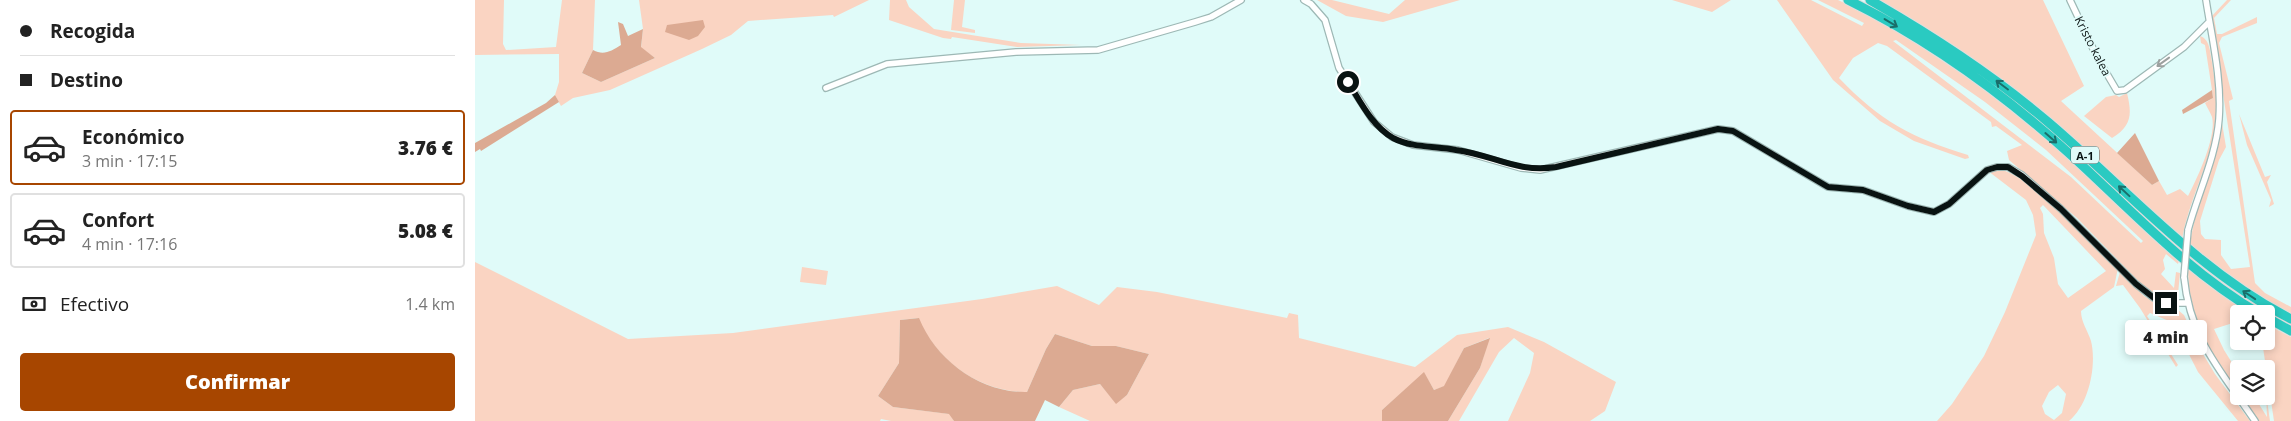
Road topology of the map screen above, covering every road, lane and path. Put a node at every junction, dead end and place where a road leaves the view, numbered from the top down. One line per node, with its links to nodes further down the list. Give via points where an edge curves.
1 (1241, 0): 8 (street, via 1194,25 1088,51 1016,52 887,64)
2 (1304, 0): 9 (street, via 1325,20 1339,68 1374,122 1392,137 1413,146 1458,150 1521,168 1540,170 1718,129 1733,131 1828,187 1863,190 1934,212 1949,204 1987,170 2008,167 2061,209 2154,298 2166,303)
3 (1848, 0): 10 (highway, A-1, one-way to 10, via 1913,36 1990,88 2071,155 2171,249)
4 (1871, 0): 11 (highway, A-1, one-way to 4, via 2256,299 2189,250 2075,145 2014,94 1938,40)
5 (2070, 0): 7 (street, Kristo kalea, one-way to 5, via 2184,47 2125,90 2117,91)
6 (2206, 0): 7 (street)
7 (2209, 22): 9 (street, bridge, via 2219,82 2219,119 2212,156 2188,230 2184,277)
8 (826, 88)
9 (2187, 303): 14 (street, via 2196,333 2211,360)
10 (2247, 305)
11 (2291, 319)
12 (2275, 322): 13 (highway)
13 (2289, 330)
14 (2255, 421)

